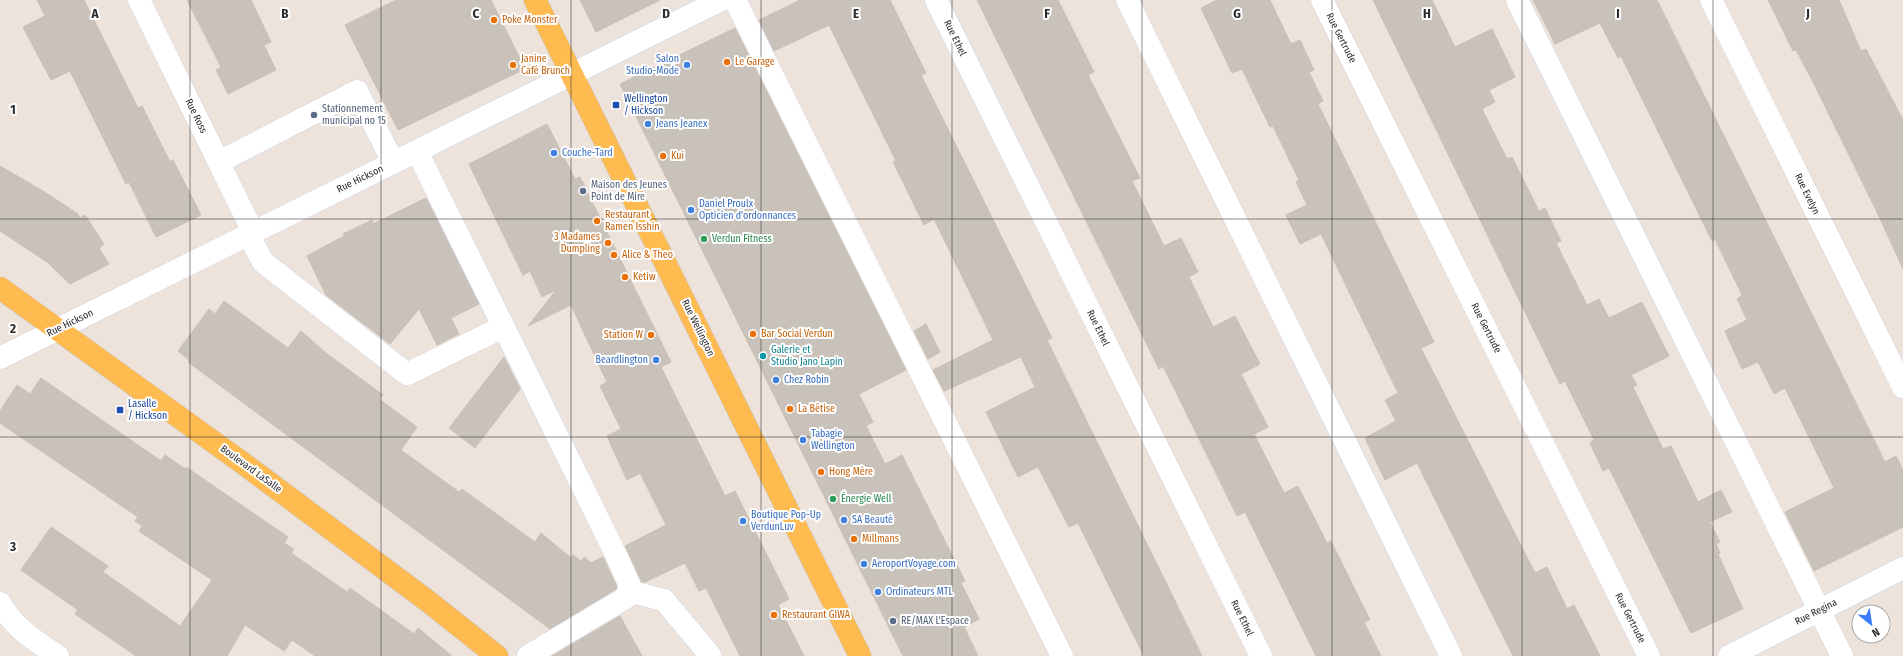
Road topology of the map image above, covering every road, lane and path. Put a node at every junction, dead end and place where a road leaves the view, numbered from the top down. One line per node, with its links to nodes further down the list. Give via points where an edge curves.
1 (139, 0): 12 (street, Rue Ross)
2 (535, 0): 10 (main road, Rue Wellington)
3 (721, 0): 10 (street, Rue Hickson)
4 (735, 0): 29 (street)
5 (936, 0): 30 (street, Rue Ethel)
6 (1127, 0): 31 (street)
7 (1322, 0): 32 (street, Rue Gertrude)
8 (1517, 0): 23 (street)
9 (1710, 0): 19 (street, Rue Evelyn)
10 (572, 74): 11 (street, Rue Hickson); 28 (main road, Rue Wellington)
11 (416, 151): 13 (street, Rue Hickson); 16 (street)
12 (219, 162): 13 (street, via 357,91); 14 (street, Rue Ross)
13 (393, 162): 14 (street, Rue Hickson)
14 (251, 233): 16 (street, Rue Ross, via 263,262 407,374); 17 (street, Rue Hickson)
15 (0, 288): 17 (main road, Boulevard LaSalle)
16 (503, 327): 21 (street, via 617,557 630,586)
17 (58, 329): 18 (street, Rue Hickson); 26 (main road, Boulevard LaSalle, via 429,602)
18 (0, 358)
19 (1903, 388)
20 (1903, 568): 23 (street, Rue Regina)
21 (628, 591): 24 (street, via 664,600); 27 (street, via 627,598)
22 (0, 604): 25 (street, via 24,634)
23 (1820, 610): 33 (street, Rue Regina); 34 (street)
24 (710, 655)
25 (58, 656)
26 (496, 656)
27 (528, 656)
28 (860, 656)
29 (1062, 656)
30 (1261, 656)
31 (1451, 656)
32 (1649, 656)
33 (1729, 656)
34 (1842, 656)

